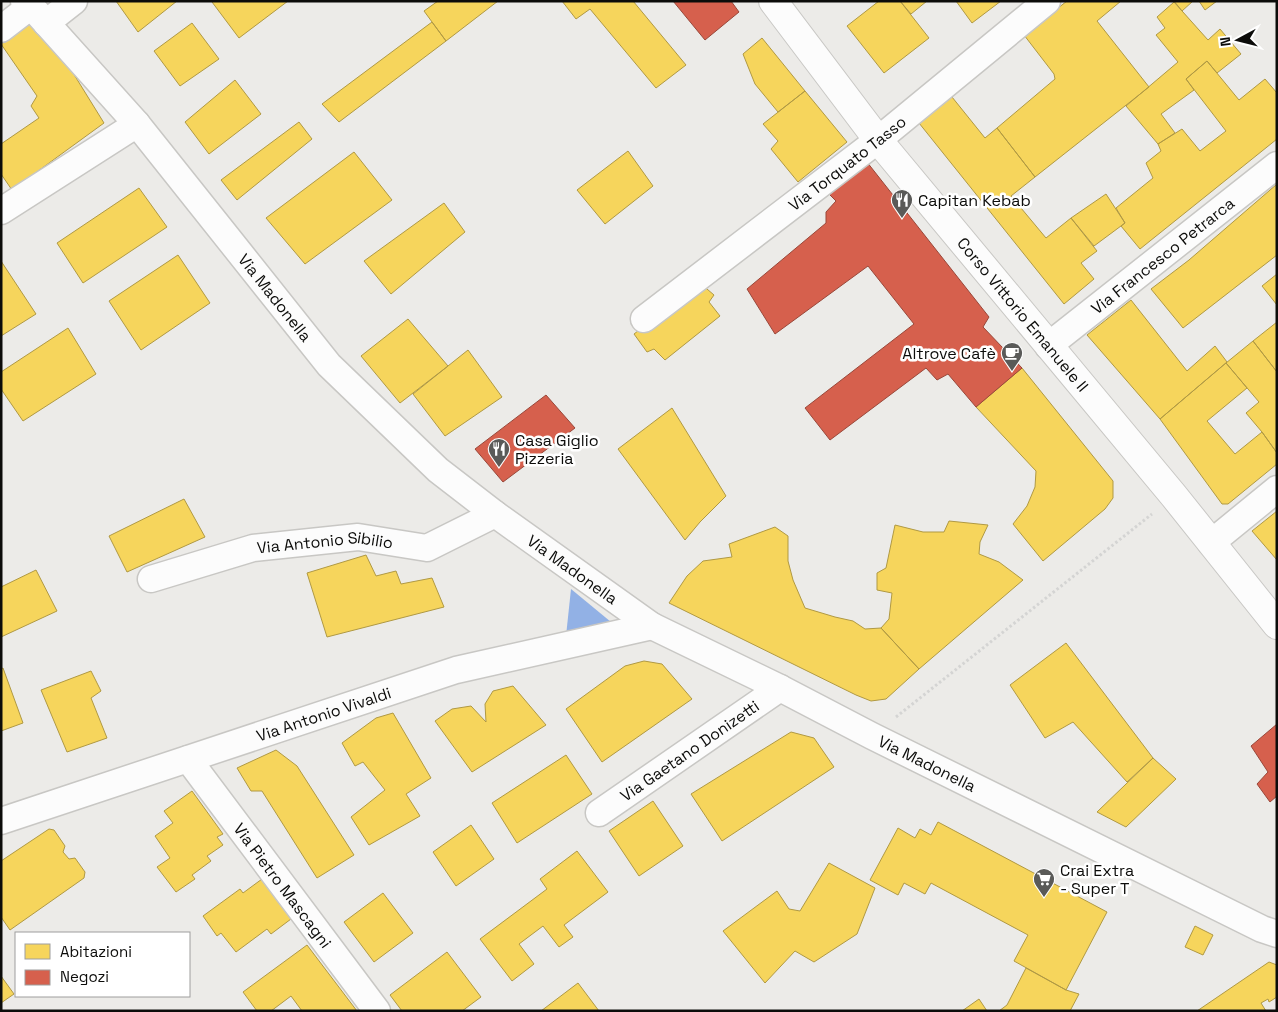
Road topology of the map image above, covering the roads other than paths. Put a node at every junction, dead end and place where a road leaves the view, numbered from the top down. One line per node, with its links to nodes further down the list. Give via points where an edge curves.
1 (74, 1): 4 (street)
2 (773, 1): 7 (main road, Corso Vittorio Emanuele II)
3 (1047, 1): 7 (street, Via Torquato Tasso)
4 (34, 10): 5 (street); 6 (street, Via Madonella)
5 (1, 29)
6 (137, 124): 9 (street); 13 (street, Via Madonella, via 329,365 438,470)
7 (878, 140): 10 (street, Via Torquato Tasso); 11 (main road, Corso Vittorio Emanuele II)
8 (1277, 165): 11 (street, Via Francesco Petrarca)
9 (1, 211)
10 (644, 319)
11 (1048, 346): 14 (main road, Corso Vittorio Emanuele II)
12 (1277, 490): 14 (street)
13 (494, 514): 15 (street, Via Antonio Sibilio, via 427,548 358,537 253,548); 17 (street, Via Madonella)
14 (1210, 543): 16 (main road, Corso Vittorio Emanuele II)
15 (151, 579)
16 (1277, 624)
17 (652, 626): 18 (street, Via Madonella); 19 (street, Via Antonio Vivaldi, via 456,670)
18 (780, 688): 20 (street, Via Gaetano Donizetti); 22 (street, Via Madonella)
19 (188, 759): 21 (street, Via Antonio Vivaldi); 23 (street, Via Pietro Mascagni)
20 (599, 812)
21 (1, 821)
22 (1277, 934)
23 (377, 1011)

